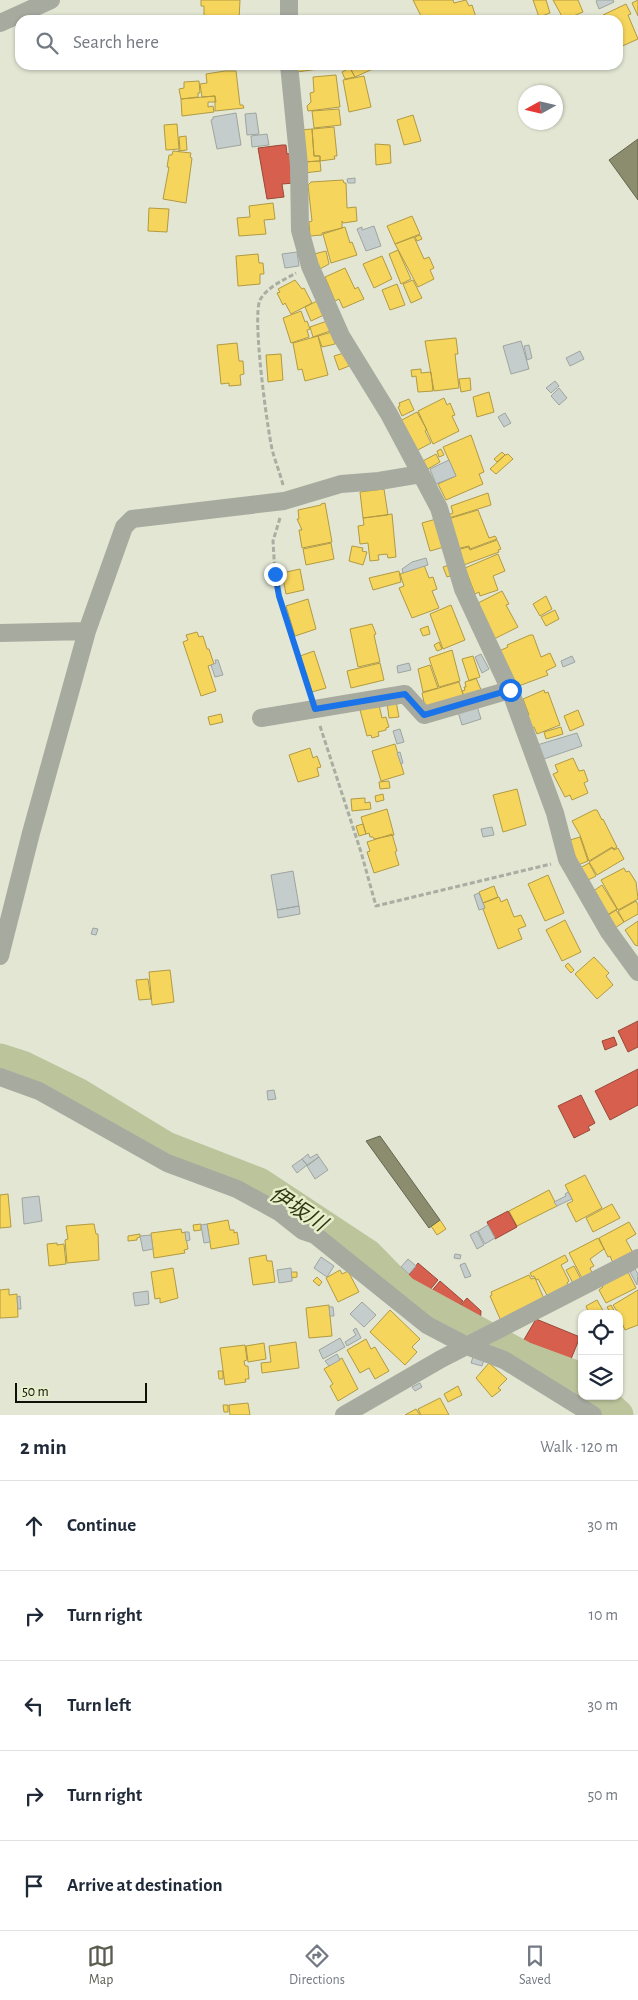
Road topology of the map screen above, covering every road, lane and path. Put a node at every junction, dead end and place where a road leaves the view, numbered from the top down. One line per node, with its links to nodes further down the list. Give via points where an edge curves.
1 (51, 0): 3 (street)
2 (288, 0): 4 (street)
3 (18, 15)
4 (289, 15)
5 (15, 16): 6 (street)
6 (0, 23)
7 (290, 70): 8 (street, via 299,165 300,230)
8 (310, 266): 9 (street, via 341,336); 10 (path, via 272,287 260,300 257,316 264,400)
9 (421, 474): 10 (street, via 341,484); 13 (street, via 439,508 463,590)
10 (284, 501): 11 (street, via 132,519 124,527); 14 (path, via 274,542 275,574)
11 (87, 631): 12 (street); 17 (street)
12 (0, 633)
13 (510, 690): 14 (street, via 424,715 405,694); 16 (street, via 555,813)
14 (315, 709): 15 (street); 16 (path, via 376,906)
15 (261, 718)
16 (567, 859): 18 (street, via 609,932)
17 (0, 956)
18 (638, 972)
19 (0, 1077): 21 (street, via 39,1091 167,1163 237,1189 279,1212 303,1231 315,1235 426,1325)
20 (638, 1258): 21 (street)
21 (471, 1344): 22 (street); 23 (street, via 504,1360)
22 (344, 1415)
23 (593, 1415)

